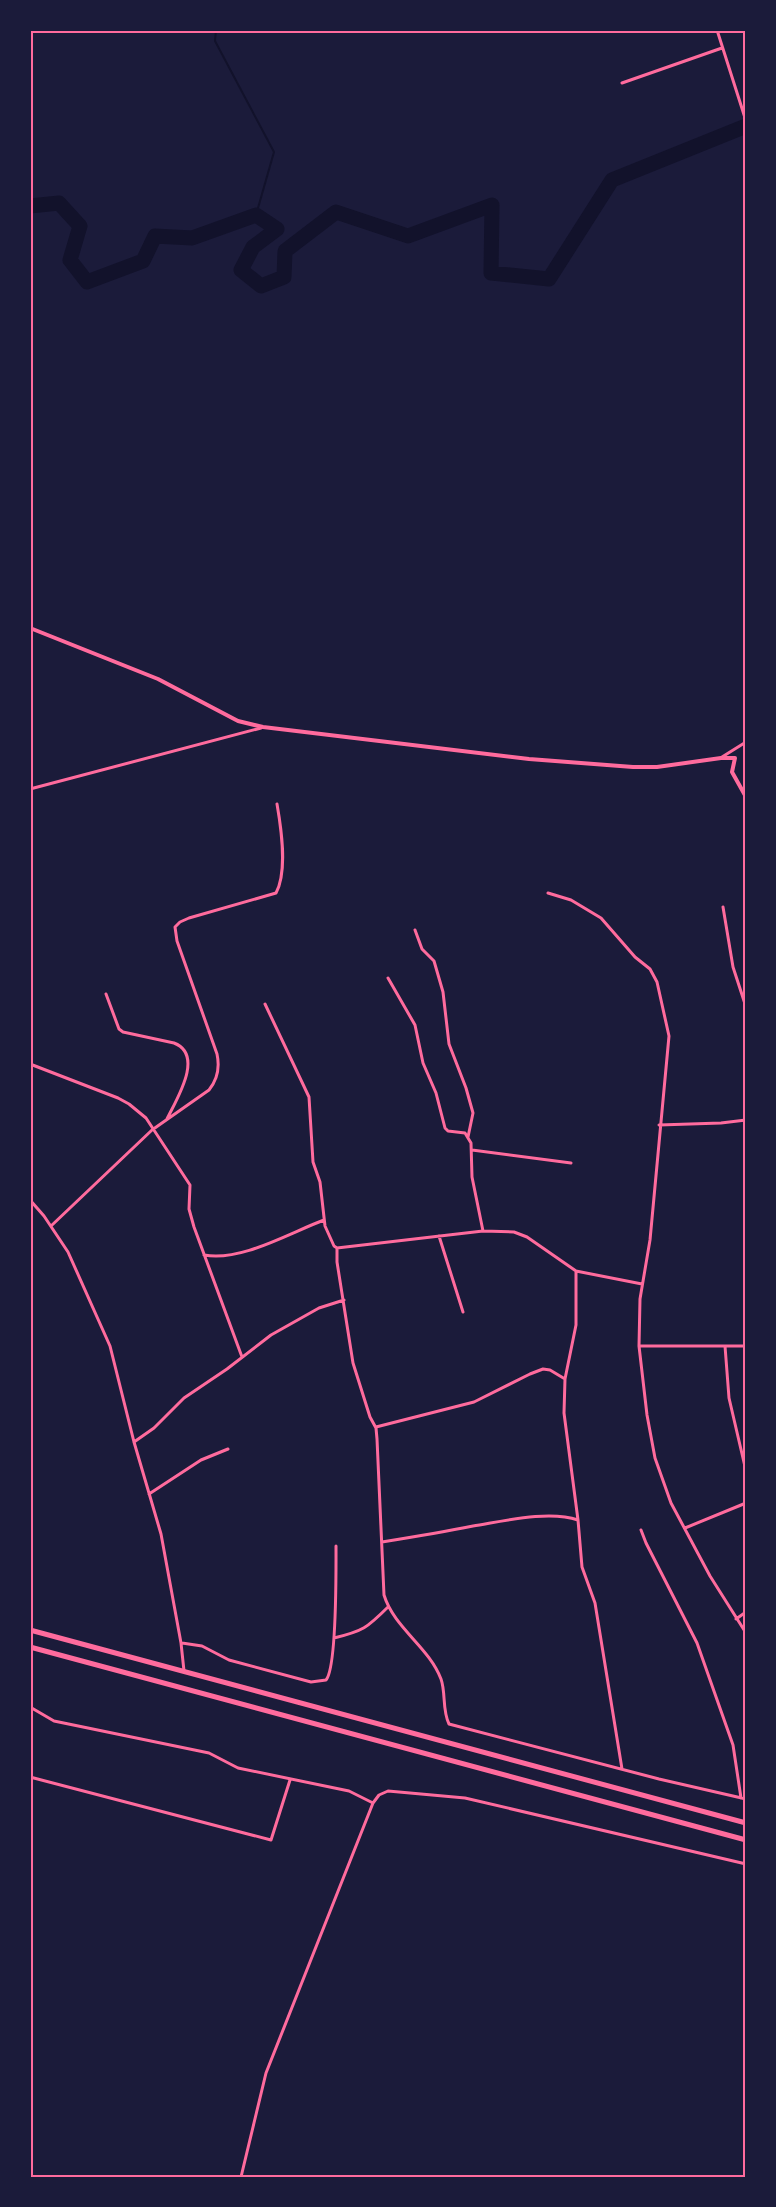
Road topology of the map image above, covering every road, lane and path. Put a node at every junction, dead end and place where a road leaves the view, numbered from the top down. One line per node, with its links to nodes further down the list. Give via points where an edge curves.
1 (717, 30): 2 (street)
2 (722, 48): 3 (street); 4 (street)
3 (622, 83)
4 (746, 121)
5 (30, 628): 6 (street, via 158,679 238,721)
6 (263, 728): 8 (street, via 633,767); 9 (street)
7 (746, 742): 8 (street)
8 (721, 758): 10 (street, via 735,758 732,772)
9 (30, 789)
10 (746, 797)
11 (277, 804): 21 (street, via 282,853 276,893 189,918 175,927 219,1062 209,1090)
12 (548, 893): 22 (street, via 571,900 602,918 634,957 654,974 669,1036)
13 (723, 907): 18 (street, via 733,967)
14 (414, 930): 24 (street, via 422,949 434,962 443,992 449,1044 473,1113)
15 (388, 978): 24 (street, via 415,1025 445,1128)
16 (106, 994): 21 (street, via 123,1032 174,1043 186,1051 183,1089)
17 (264, 1004): 28 (street, via 309,1097 313,1162 320,1182)
18 (746, 1007)
19 (30, 1064): 23 (street, via 129,1104)
20 (746, 1120): 22 (street)
21 (166, 1121): 23 (street)
22 (660, 1125): 35 (street)
23 (152, 1130): 29 (street); 33 (street, via 190,1185 189,1209)
24 (468, 1137): 25 (street)
25 (472, 1150): 26 (street); 30 (street, via 472,1177)
26 (571, 1163)
27 (30, 1200): 29 (street)
28 (324, 1220): 32 (street); 33 (street, via 252,1249 214,1257)
29 (51, 1226): 44 (street, via 68,1252 110,1346)
30 (483, 1231): 31 (street); 34 (street, via 514,1232 526,1237)
31 (439, 1236): 32 (street); 37 (street)
32 (337, 1248): 36 (street)
33 (204, 1255): 41 (street)
34 (576, 1271): 35 (street); 42 (street, via 576,1325)
35 (642, 1284): 38 (street)
36 (344, 1299): 41 (street, via 297,1319); 43 (street, via 353,1362)
37 (463, 1312)
38 (639, 1346): 39 (street); 50 (street, via 655,1458)
39 (725, 1346): 40 (street); 46 (street, via 729,1398)
40 (746, 1346)
41 (242, 1357): 44 (street, via 184,1398)
42 (565, 1379): 43 (street, via 543,1370 474,1402); 49 (street, via 564,1413)
43 (376, 1428): 52 (street)
44 (134, 1442): 47 (street)
45 (228, 1449): 47 (street, via 201,1460)
46 (746, 1471)
47 (149, 1494): 60 (street, via 161,1534)
48 (746, 1503): 50 (street)
49 (578, 1520): 52 (street, via 557,1516 514,1520); 64 (street, via 582,1567 595,1603)
50 (684, 1528): 56 (street)
51 (641, 1530): 67 (street, via 697,1643 733,1745)
52 (382, 1542): 54 (street)
53 (336, 1546): 59 (street)
54 (387, 1607): 59 (street, via 358,1632); 64 (street, via 432,1661 442,1680 449,1724)
55 (746, 1612): 56 (street)
56 (736, 1619): 58 (street)
57 (30, 1630): 62 (main road)
58 (746, 1633)
59 (334, 1638): 60 (street, via 330,1676 321,1682 229,1660 202,1646)
60 (181, 1643): 62 (street)
61 (30, 1647): 70 (main road)
62 (184, 1671): 69 (main road)
63 (30, 1707): 66 (street, via 54,1721 209,1753 238,1768)
64 (622, 1770): 67 (street)
65 (30, 1777): 66 (street, via 271,1840)
66 (290, 1780): 68 (street, via 348,1791)
67 (744, 1798)
68 (373, 1803): 71 (street, via 388,1791 465,1798); 72 (street, via 266,2073)
69 (746, 1823)
70 (746, 1840)
71 (746, 1864)
72 (241, 2177)

